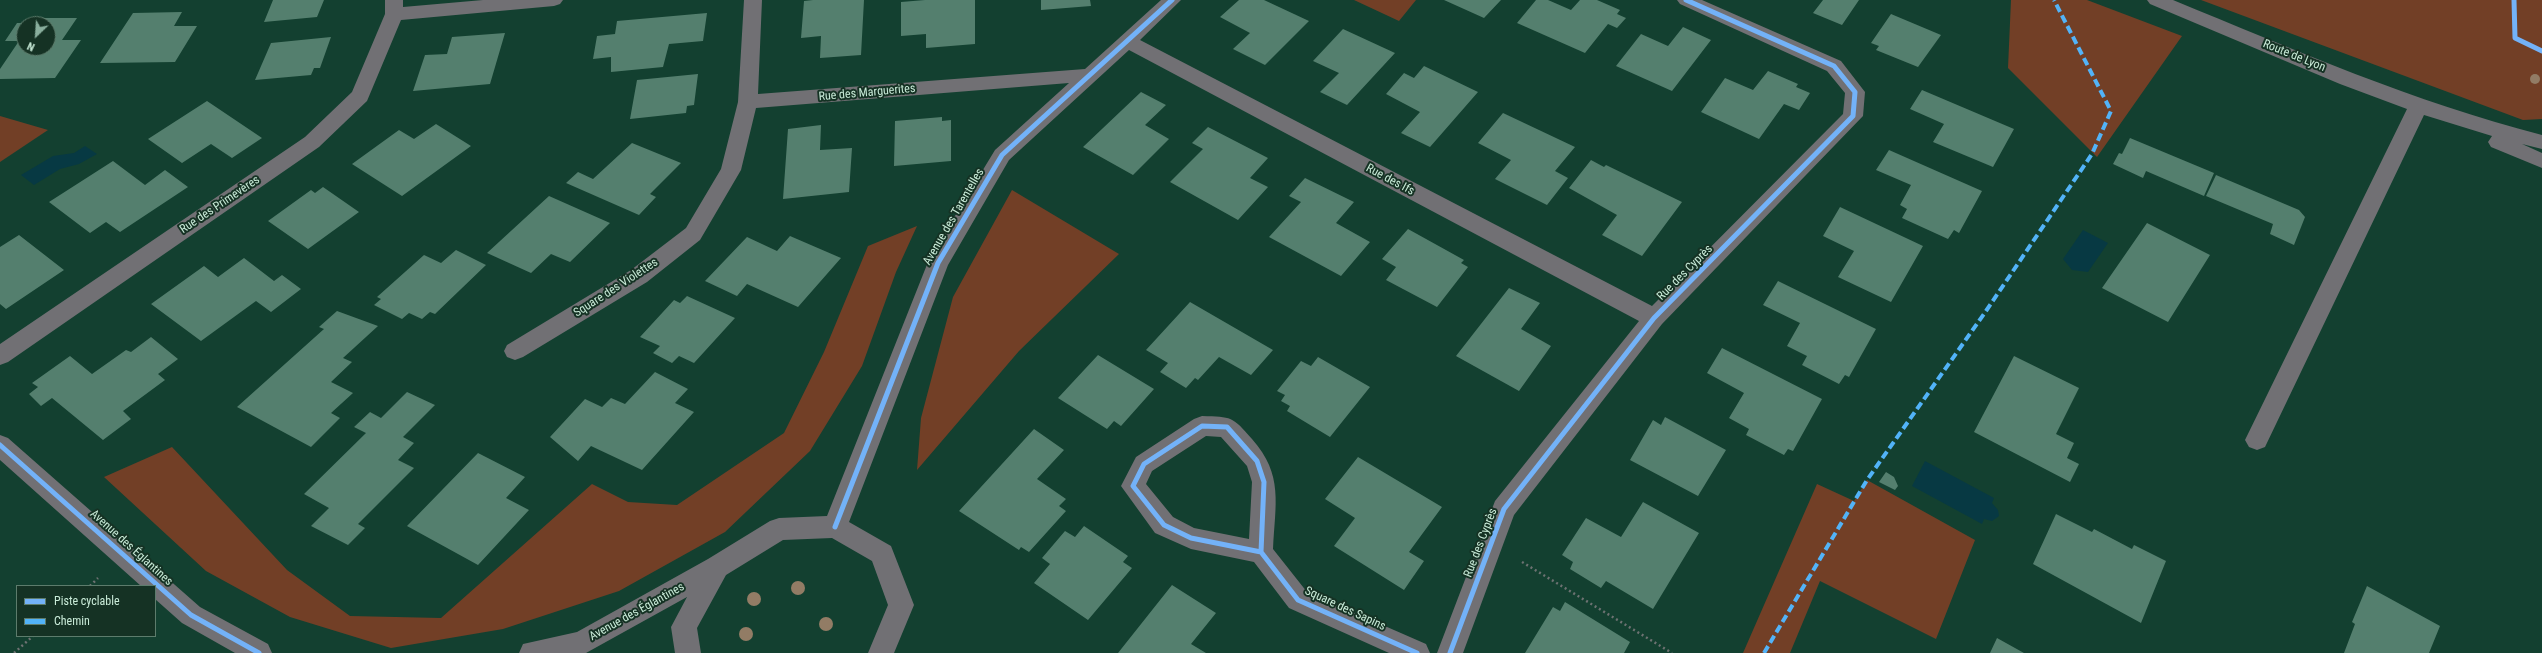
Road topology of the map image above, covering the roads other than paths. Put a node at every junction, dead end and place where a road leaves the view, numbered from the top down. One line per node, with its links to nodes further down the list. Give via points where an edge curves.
1 (554, 0): 6 (street, Rue des Primevères)
2 (752, 0): 9 (street)
3 (1172, 0): 7 (street, Avenue des Tarentelles)
4 (1686, 0): 13 (street, Rue des Cyprès, via 1834,66 1855,92 1853,116)
5 (2156, 0): 10 (street, Route de Lyon)
6 (394, 7): 15 (street, Rue des Primevères, via 360,96 312,142)
7 (1127, 41): 8 (street, Avenue des Tarentelles); 13 (street, Rue des Ifs)
8 (1088, 75): 9 (street, Rue des Marguerites); 18 (street, Avenue des Tarentelles, via 1002,155 938,263)
9 (748, 102): 14 (street, Square des Violettes, via 731,170 693,234 639,276)
10 (2425, 109): 11 (street, Route de Lyon, via 2506,134); 12 (street, Route de Lyon); 16 (street)
11 (2542, 142)
12 (2542, 161)
13 (1654, 318): 26 (street, Rue des Cyprès, via 1504,509)
14 (516, 352)
15 (0, 356)
16 (2257, 440)
17 (0, 445): 21 (street, Avenue des Églantines, via 191,615)
18 (834, 527): 20 (street, Avenue des Églantines, via 779,529); 24 (street, via 882,554 901,605)
19 (1261, 552): 19 (street, via 1264,482 1256,461 1227,427 1202,426 1144,464 1133,486 1164,525 1191,538); 25 (street, Square des Sapins, via 1298,600)
20 (716, 567): 22 (street, Avenue des Églantines, via 581,643); 23 (street, via 684,627)
21 (259, 653)
22 (532, 653)
23 (688, 653)
24 (881, 653)
25 (1417, 653)
26 (1450, 653)

